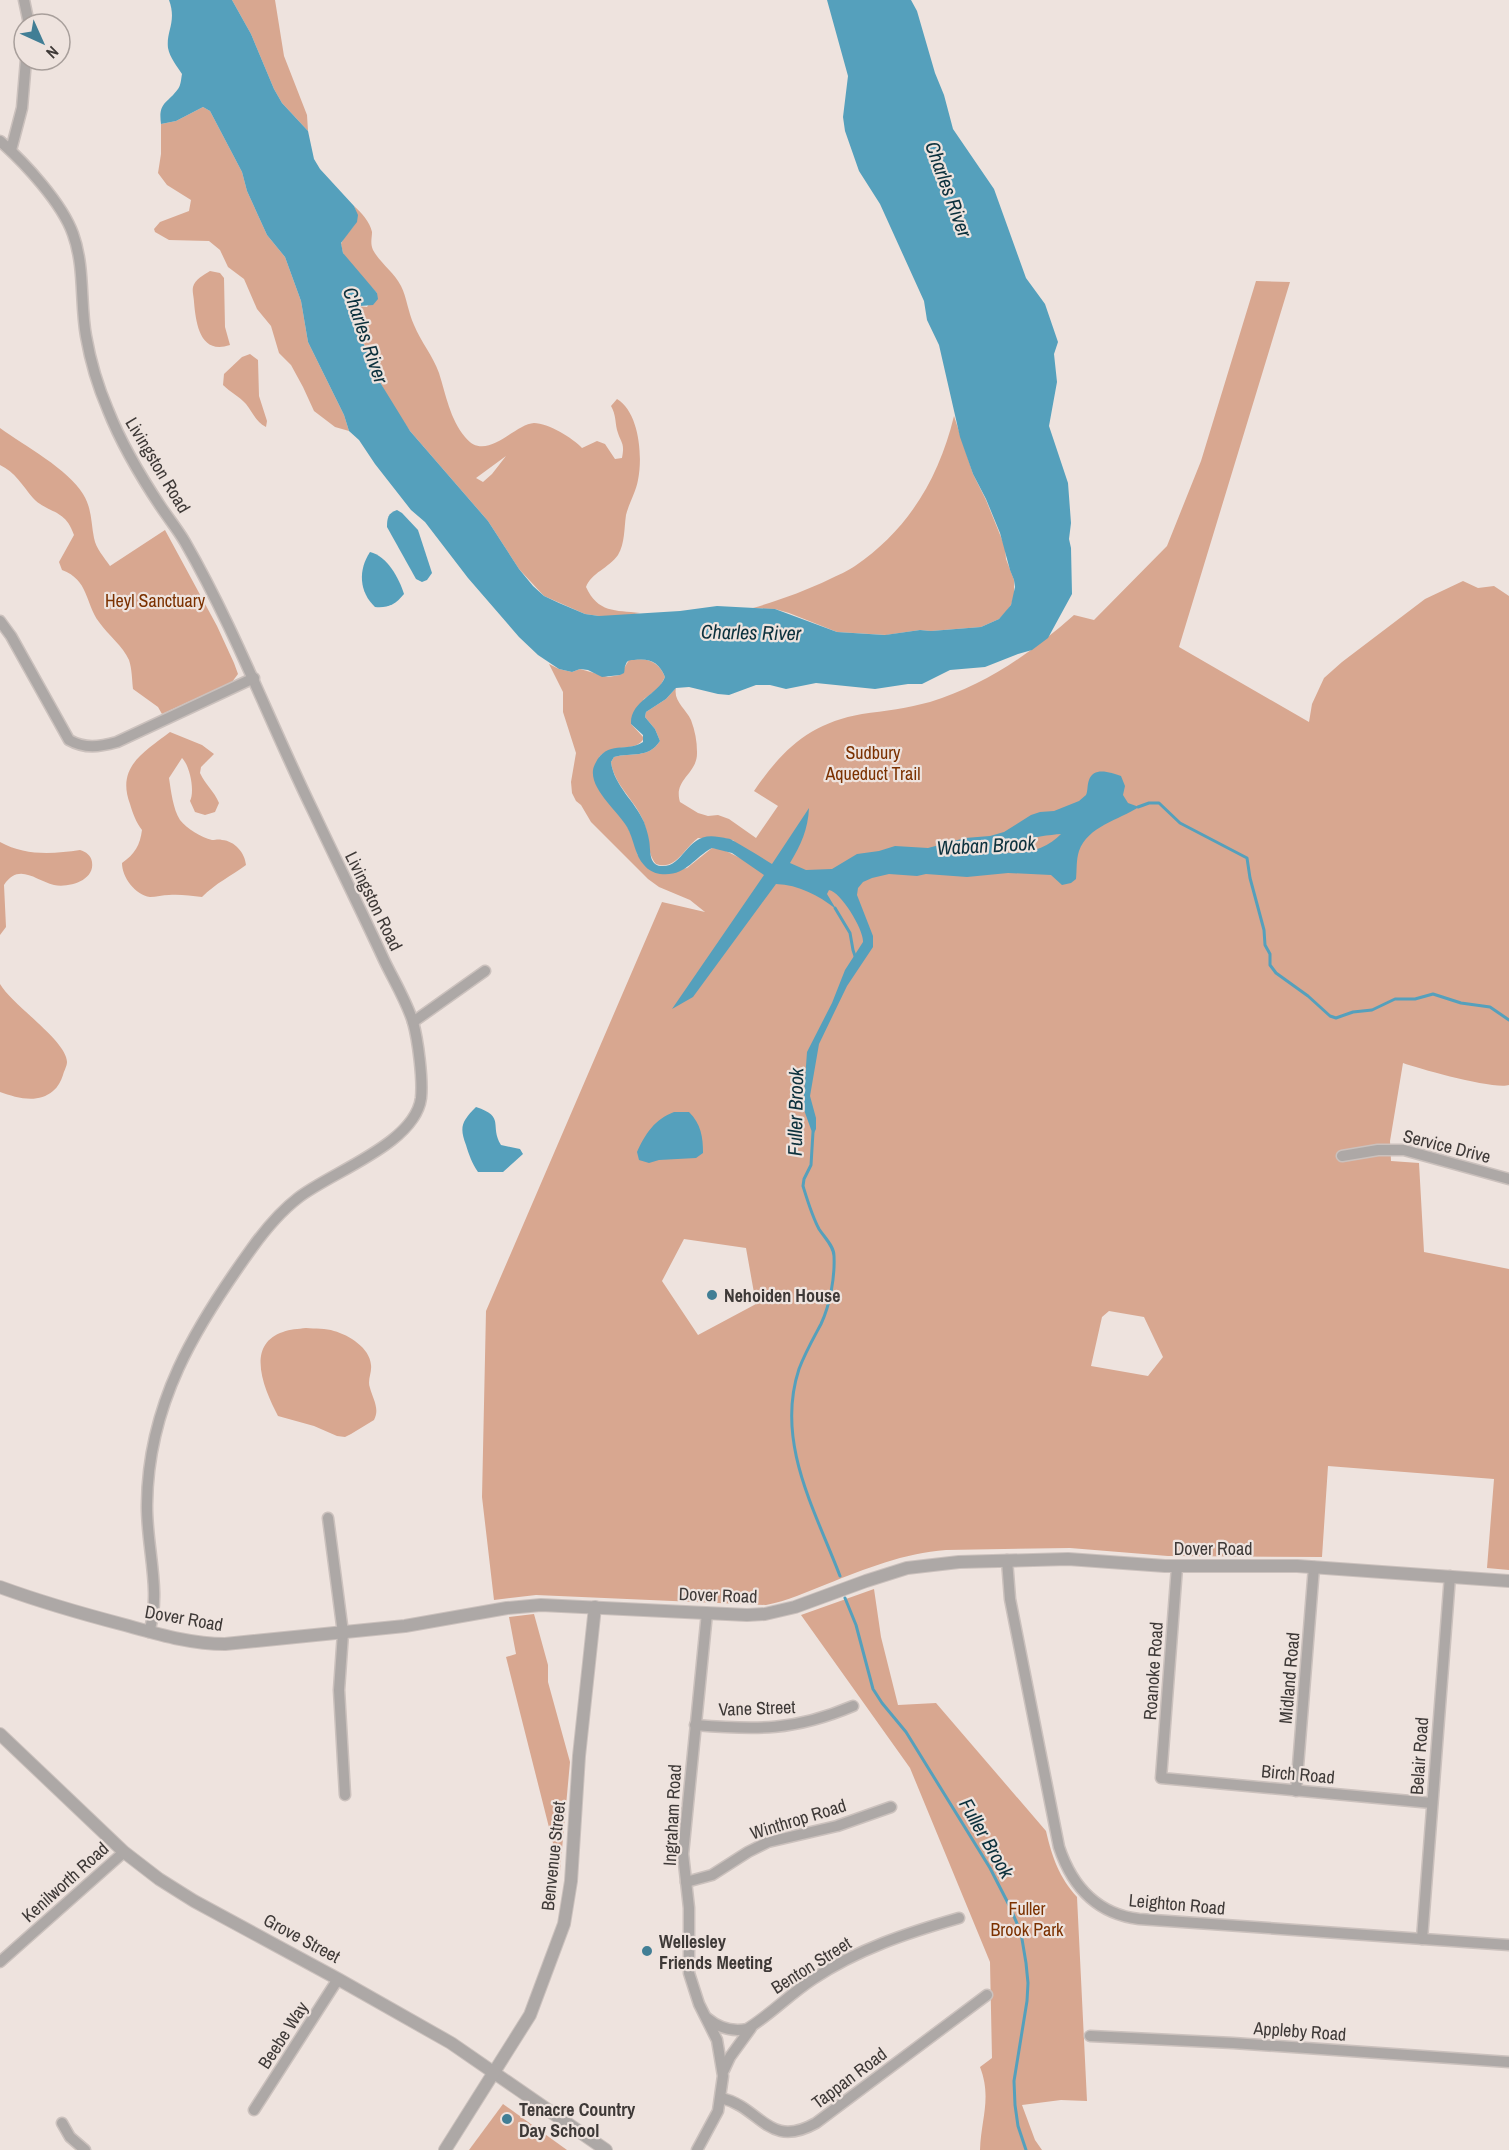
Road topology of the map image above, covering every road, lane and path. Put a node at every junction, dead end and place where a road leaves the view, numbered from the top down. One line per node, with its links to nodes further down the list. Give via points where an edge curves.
1 (25, 72): 3 (street, via 22,108)
2 (0, 141): 3 (street, Livingston Road)
3 (11, 150): 5 (street, Livingston Road, via 62,210 74,237 86,336 117,433 184,540)
4 (0, 621): 5 (street, via 69,740 80,746 117,742)
5 (254, 678): 7 (street, Livingston Road)
6 (484, 971): 7 (street)
7 (413, 1022): 19 (street, Livingston Road, via 421,1075 418,1111 378,1152 297,1198 274,1222 193,1336 176,1371 161,1409 147,1486 154,1608)
8 (1342, 1156): 9 (street, Service Drive, via 1404,1150)
9 (1509, 1179)
10 (328, 1518): 20 (street)
11 (1007, 1560): 12 (street, Dover Road, via 1076,1559); 18 (street, Dover Road, via 907,1568 775,1612); 32 (street, Leighton Road, via 1010,1599 1059,1847 1071,1874 1092,1898 1115,1914 1139,1920)
12 (1177, 1567): 13 (street, Dover Road); 24 (street, Roanoke Road)
13 (1314, 1567): 14 (street, Dover Road); 25 (street, Midland Road)
14 (1450, 1576): 15 (street, Dover Road); 27 (street, Belair Road)
15 (1509, 1581)
16 (0, 1587): 19 (street, Dover Road)
17 (595, 1607): 18 (street, Dover Road); 20 (street, Dover Road, via 529,1605); 41 (street, Benvenue Street, via 566,1914 530,2015)
18 (707, 1613): 22 (street, Ingraham Road)
19 (149, 1632): 20 (street, Dover Road, via 225,1644)
20 (343, 1633): 26 (street, via 339,1699)
21 (853, 1706): 22 (street, Vane Street, via 787,1727)
22 (695, 1725): 30 (street, Ingraham Road, via 683,1836)
23 (0, 1734): 29 (street, Grove Street)
24 (1161, 1778): 25 (street, Birch Road)
25 (1296, 1791): 27 (street, Birch Road)
26 (345, 1795)
27 (1432, 1803): 32 (street, Belair Road)
28 (891, 1807): 30 (street, Winthrop Road, via 768,1842 712,1875)
29 (124, 1852): 34 (street, Kenilworth Road); 35 (street, Grove Street, via 174,1890)
30 (686, 1882): 37 (street, Ingraham Road, via 689,1973)
31 (958, 1918): 38 (street, Benton Street, via 848,1958 798,1989)
32 (1422, 1939): 33 (street, Leighton Road)
33 (1509, 1945)
34 (0, 1962)
35 (338, 1979): 41 (street, Grove Street); 44 (street, Beebe Way)
36 (987, 1995): 43 (street, Tappan Road, via 803,2131 789,2134 776,2130)
37 (705, 2017): 38 (street, via 733,2030); 42 (street, Ingraham Road, via 719,2047)
38 (754, 2025): 42 (street, Benton Street, via 730,2057)
39 (1090, 2036): 40 (street, Appleby Road)
40 (1509, 2062)
41 (494, 2072): 47 (street, Benvenue Street); 48 (street, Grove Street)
42 (723, 2076): 43 (street, Ingraham Road)
43 (721, 2098): 49 (street, Ingraham Road, via 715,2119)
44 (254, 2110)
45 (62, 2123): 46 (street)
46 (85, 2150)
47 (445, 2150)
48 (606, 2150)
49 (697, 2150)

